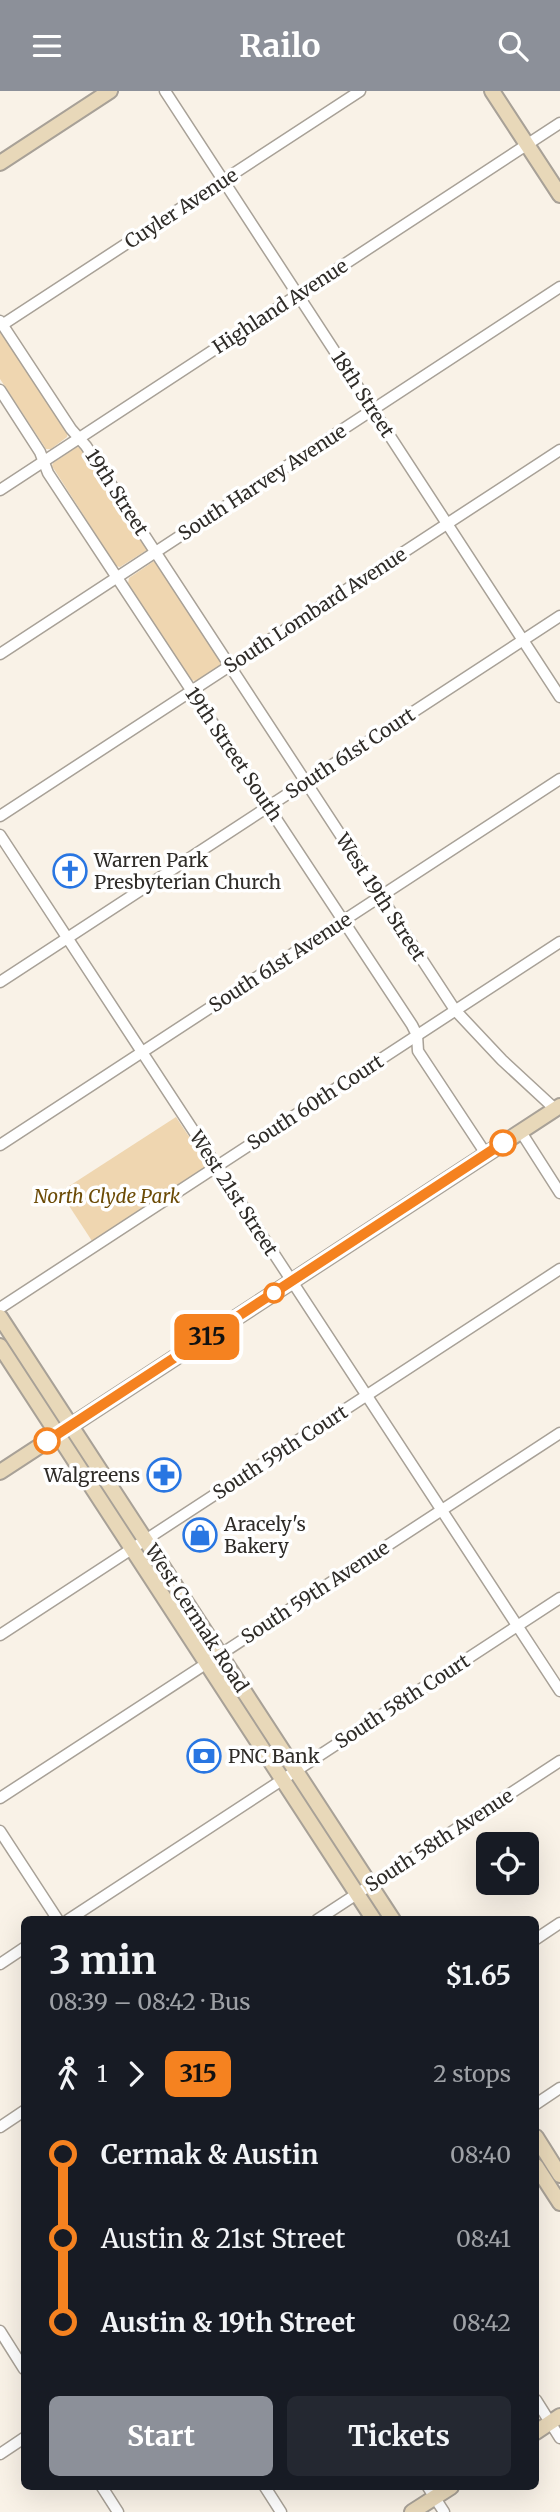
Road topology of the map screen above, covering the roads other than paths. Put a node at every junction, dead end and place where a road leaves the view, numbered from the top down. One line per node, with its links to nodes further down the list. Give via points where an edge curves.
1 (110, 91): 7 (main road)
2 (165, 91): 8 (street, 18th Street)
3 (360, 91): 8 (street, Cuyler Avenue)
4 (492, 91): 6 (main road)
5 (560, 123): 6 (street, Highland Avenue)
6 (527, 145): 9 (main road); 11 (street, Highland Avenue)
7 (0, 163)
8 (223, 180): 11 (street, 18th Street); 12 (street, Cuyler Avenue)
9 (560, 195)
10 (560, 287): 14 (street, South Harvey Avenue)
11 (298, 295): 14 (street, 18th Street); 15 (street, Highland Avenue)
12 (1, 323): 15 (street, 19th Street)
13 (0, 390): 17 (street, 19th Street South)
14 (373, 410): 19 (street, 18th Street); 20 (street, South Harvey Avenue)
15 (79, 438): 17 (street, Highland Avenue); 20 (street, 19th Street)
16 (560, 450): 19 (street, South Lombard Avenue)
17 (43, 462): 18 (street, Highland Avenue); 21 (street, 19th Street South)
18 (0, 490)
19 (447, 524): 23 (street, 18th Street); 25 (street, South Lombard Avenue)
20 (156, 552): 21 (street, South Harvey Avenue); 25 (street, 19th Street)
21 (117, 577): 24 (street, South Harvey Avenue); 26 (street, 19th Street South)
22 (560, 616): 23 (street, South 61st Court)
23 (523, 640): 27 (street, 18th Street); 29 (street, South 61st Court)
24 (0, 654)
25 (230, 666): 26 (street, South Lombard Avenue); 29 (street, West 19th Street)
26 (192, 691): 30 (street, 19th Street South); 31 (street, South Lombard Avenue)
27 (560, 697)
28 (560, 779): 33 (street, South 61st Avenue)
29 (306, 782): 30 (street, South 61st Court); 33 (street, West 19th Street)
30 (269, 806): 34 (street, 19th Street South); 35 (street, South 61st Court)
31 (0, 816)
32 (0, 835): 35 (street, West 21st Street)
33 (381, 896): 34 (street, South 61st Avenue); 38 (street, West 19th Street)
34 (344, 921): 39 (street, 19th Street South); 40 (street, South 61st Avenue)
35 (67, 938): 37 (street, South 61st Court); 40 (street, West 21st Street)
36 (560, 942): 38 (street, South 60th Court)
37 (0, 982)
38 (455, 1010): 39 (street, South 60th Court); 41 (street, West 19th Street)
39 (417, 1035): 44 (street, 19th Street South, via 418,1051); 45 (street, South 60th Court)
40 (142, 1052): 43 (street, South 61st Avenue); 45 (street, West 21st Street)
41 (557, 1108): 42 (main road)
42 (521, 1132): 44 (main road); 46 (street)
43 (0, 1145)
44 (486, 1154): 48 (main road)
45 (217, 1166): 48 (street, West 21st Street); 49 (street, South 60th Court)
46 (560, 1193)
47 (560, 1269): 52 (street, South 59th Court)
48 (292, 1281): 52 (street, West 21st Street); 53 (main road)
49 (0, 1308)
50 (0, 1317): 53 (main road, West Cermak Road)
51 (0, 1346): 53 (main road, West Cermak Road)
52 (367, 1395): 56 (street, West 21st Street); 57 (street, South 59th Court)
53 (64, 1430): 55 (main road); 57 (main road, West Cermak Road); 58 (main road, West Cermak Road)
54 (560, 1433): 56 (street, South 59th Avenue)
55 (0, 1472)
56 (442, 1510): 60 (street, West 21st Street); 62 (street, South 59th Avenue)
57 (146, 1540): 58 (street, South 59th Court); 62 (main road, West Cermak Road)
58 (133, 1548): 61 (street, South 59th Court); 63 (main road, West Cermak Road)
59 (560, 1598): 60 (street, South 58th Court)
60 (517, 1626): 64 (street, West 21st Street); 66 (street, South 58th Court)
61 (0, 1635)
62 (220, 1655): 63 (street, South 59th Avenue); 66 (main road, West Cermak Road)
63 (207, 1663): 66 (main road, West Cermak Road); 67 (street, South 59th Avenue)
64 (560, 1691)
65 (560, 1761): 69 (street, South 58th Avenue)
66 (289, 1775): 69 (main road, West Cermak Road); 70 (main road, West Cermak Road); 72 (street, South 58th Court)
67 (0, 1798)
68 (0, 1831): 71 (street)
69 (370, 1885): 70 (street, South 58th Avenue); 75 (main road, West Cermak Road)
70 (357, 1894): 73 (street, South 58th Avenue); 74 (main road, West Cermak Road)
71 (55, 1916)
72 (74, 1916)
73 (323, 1916)
74 (371, 1916)
75 (390, 1916)
76 (560, 1923): 77 (street)
77 (539, 1937)
78 (21, 1950): 79 (street)
79 (0, 1964)
80 (560, 2088): 81 (street)
81 (539, 2102)
82 (21, 2115): 83 (street)
83 (0, 2127)
84 (539, 2142): 86 (main road)
85 (539, 2171): 87 (main road)
86 (560, 2175)
87 (560, 2203)
88 (0, 2331): 89 (street)
89 (21, 2364)
90 (539, 2403): 91 (street)
91 (555, 2419): 92 (main road); 93 (street)
92 (539, 2430)
93 (560, 2438)
94 (21, 2440): 95 (street)
95 (0, 2454)
96 (104, 2490): 99 (street)
97 (267, 2490): 100 (street)
98 (431, 2492): 101 (main road); 102 (street)
99 (118, 2512)
100 (281, 2512)
101 (412, 2512)
102 (444, 2512)

